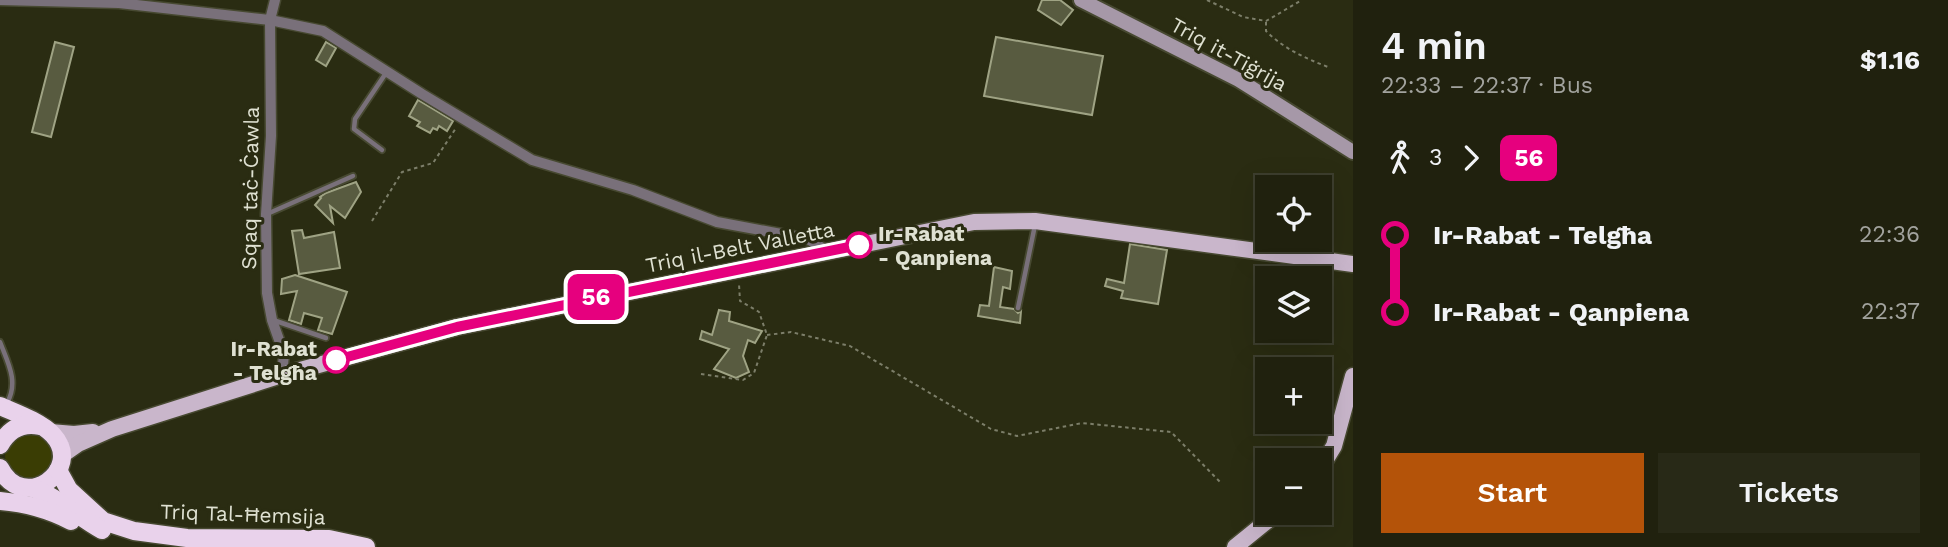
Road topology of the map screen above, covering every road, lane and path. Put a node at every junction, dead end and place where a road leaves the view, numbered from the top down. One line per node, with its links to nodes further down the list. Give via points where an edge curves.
1 (0, 0): 6 (street, via 119,3)
2 (275, 0): 6 (street, Sqaq taċ-Ċawla)
3 (1081, 0): 12 (main road, Triq it-Tiġrija, via 1238,80)
4 (1207, 0): 7 (path, via 1243,17)
5 (1302, 0): 7 (path)
6 (270, 20): 9 (street, via 323,31); 14 (street, Sqaq taċ-Ċawla)
7 (1266, 21): 8 (path, via 1266,31 1277,42)
8 (1328, 68)
9 (387, 72): 10 (street); 11 (lane, via 355,119 354,129)
10 (462, 118): 15 (path, via 433,163 402,172); 17 (street, via 532,160 633,190 717,222 808,239)
11 (382, 150)
12 (1353, 152)
13 (353, 176): 14 (lane)
14 (266, 214): 21 (street, Sqaq taċ-Ċawla)
15 (372, 221)
16 (1035, 221): 17 (main road, Triq il-Belt Valletta, via 974,222); 18 (main road, Triq il-Belt Valletta); 20 (lane)
17 (827, 251): 19 (main road, Triq il-Belt Valletta)
18 (1351, 263)
19 (738, 269): 22 (path, via 740,301 759,312); 26 (main road, Triq il-Belt Valletta, via 457,327)
20 (1018, 308)
21 (272, 320): 23 (lane); 26 (street, Sqaq taċ-Ċawla, via 284,354)
22 (766, 335): 25 (path, via 754,373 743,380); 36 (path, via 791,332 850,346 992,429 1017,436 1082,424 1171,432)
23 (326, 338)
24 (0, 342): 29 (lane, via 14,381 12,394)
25 (701, 374)
26 (282, 375): 30 (main road, Triq il-Belt Valletta)
27 (1353, 376): 28 (main road)
28 (1350, 398): 33 (main road)
29 (2, 407): 31 (highway)
30 (112, 429): 31 (main road, Triq il-Belt Valletta, via 74,434); 34 (main road, Triq il-Belt Valletta, via 78,444)
31 (48, 431): 32 (highway, via 19,426); 34 (highway, Triq Tal-Ħemsija, via 57,440)
32 (1, 438)
33 (1332, 449)
34 (60, 463): 38 (highway, via 50,481); 43 (highway, Triq Tal-Ħemsija, via 69,490 103,521 134,531 187,538 329,539)
35 (0, 468): 37 (highway)
36 (1220, 482)
37 (7, 484): 38 (highway, Triq Tal-Ħemsija)
38 (32, 488): 41 (highway, Triq Tal-Ħemsija)
39 (0, 501): 41 (highway, via 41,508)
40 (1262, 525): 44 (main road)
41 (114, 536): 42 (highway, Triq Tal-Ħemsija, via 142,544)
42 (313, 547)
43 (366, 547)
44 (1235, 547)

